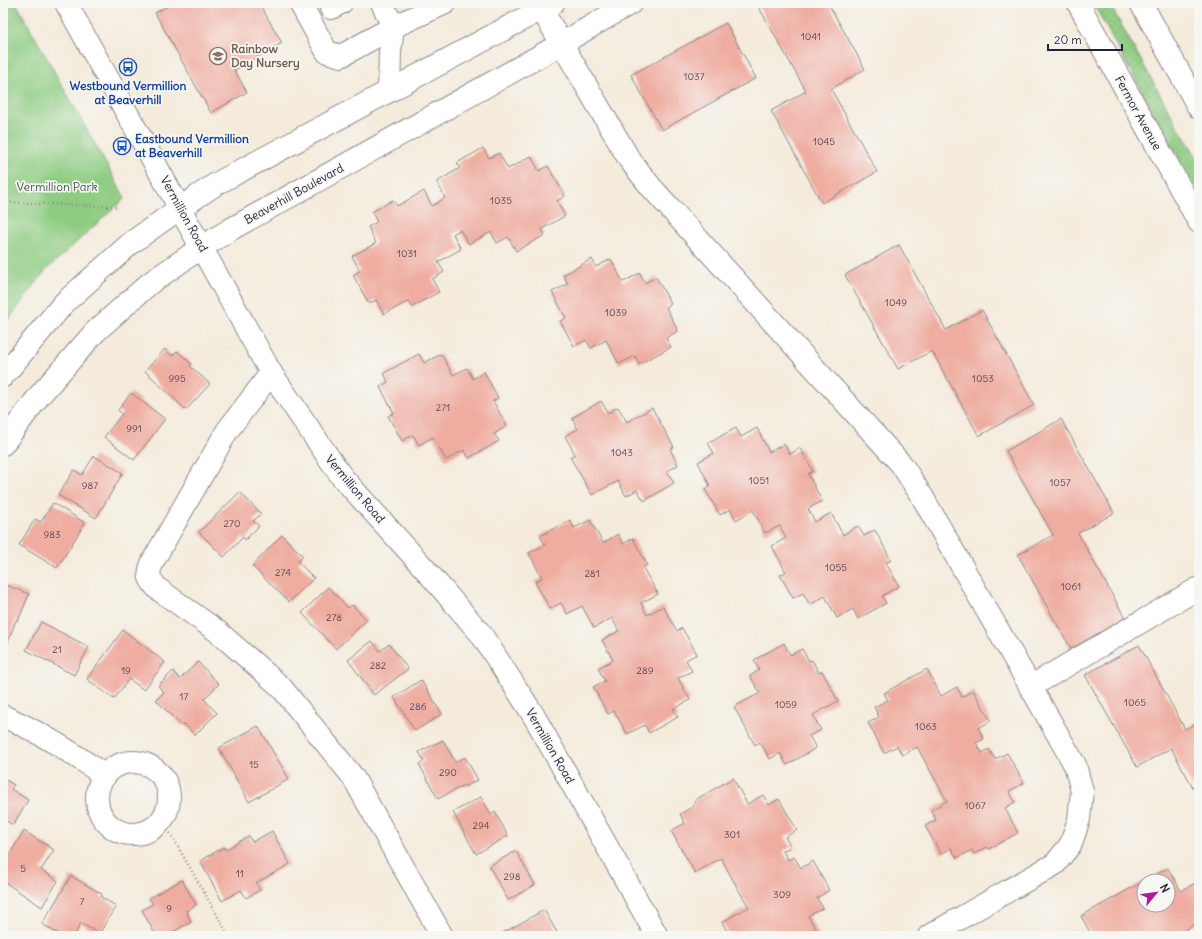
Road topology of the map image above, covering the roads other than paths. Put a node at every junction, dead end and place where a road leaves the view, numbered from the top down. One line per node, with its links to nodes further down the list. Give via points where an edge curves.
1 (66, 3): 15 (main road, Vermillion Road)
2 (300, 3): 10 (main road, via 327,52 341,56)
3 (382, 3): 10 (main road)
4 (445, 3): 10 (main road)
5 (631, 3): 12 (main road, Beaverhill Boulevard)
6 (1066, 3): 11 (main road)
7 (1078, 3): 11 (main road, Fermor Avenue)
8 (1141, 3): 14 (main road)
9 (544, 5): 12 (main road); 13 (main road)
10 (393, 27): 13 (main road)
11 (1096, 37): 16 (main road, Fermor Avenue)
12 (561, 44): 17 (main road, Beaverhill Boulevard); 22 (main road, via 629,159 651,187 902,465)
13 (389, 91): 15 (main road, via 216,184)
14 (1199, 108)
15 (180, 208): 17 (main road, Vermillion Road); 19 (main road, via 131,243 64,303)
16 (1199, 222)
17 (202, 247): 18 (main road, Vermillion Road); 20 (main road, Beaverhill Boulevard, via 150,283 95,332)
18 (271, 373): 25 (main road, via 227,431 153,561 148,572 150,581 217,630 281,686 353,777); 26 (main road, Vermillion Road, via 342,477 481,634 534,716)
19 (3, 376)
20 (3, 444)
21 (1197, 589): 22 (main road)
22 (1030, 687): 27 (main road, via 1075,765 1082,791 1079,818 1071,844 1054,864)
23 (3, 716): 24 (main road, via 55,742)
24 (104, 776): 24 (main road, via 125,763 149,766 166,784 169,796 162,819 154,827 138,834 122,832 111,827 103,819 97,797)
25 (442, 936)
26 (657, 936)
27 (929, 936)

